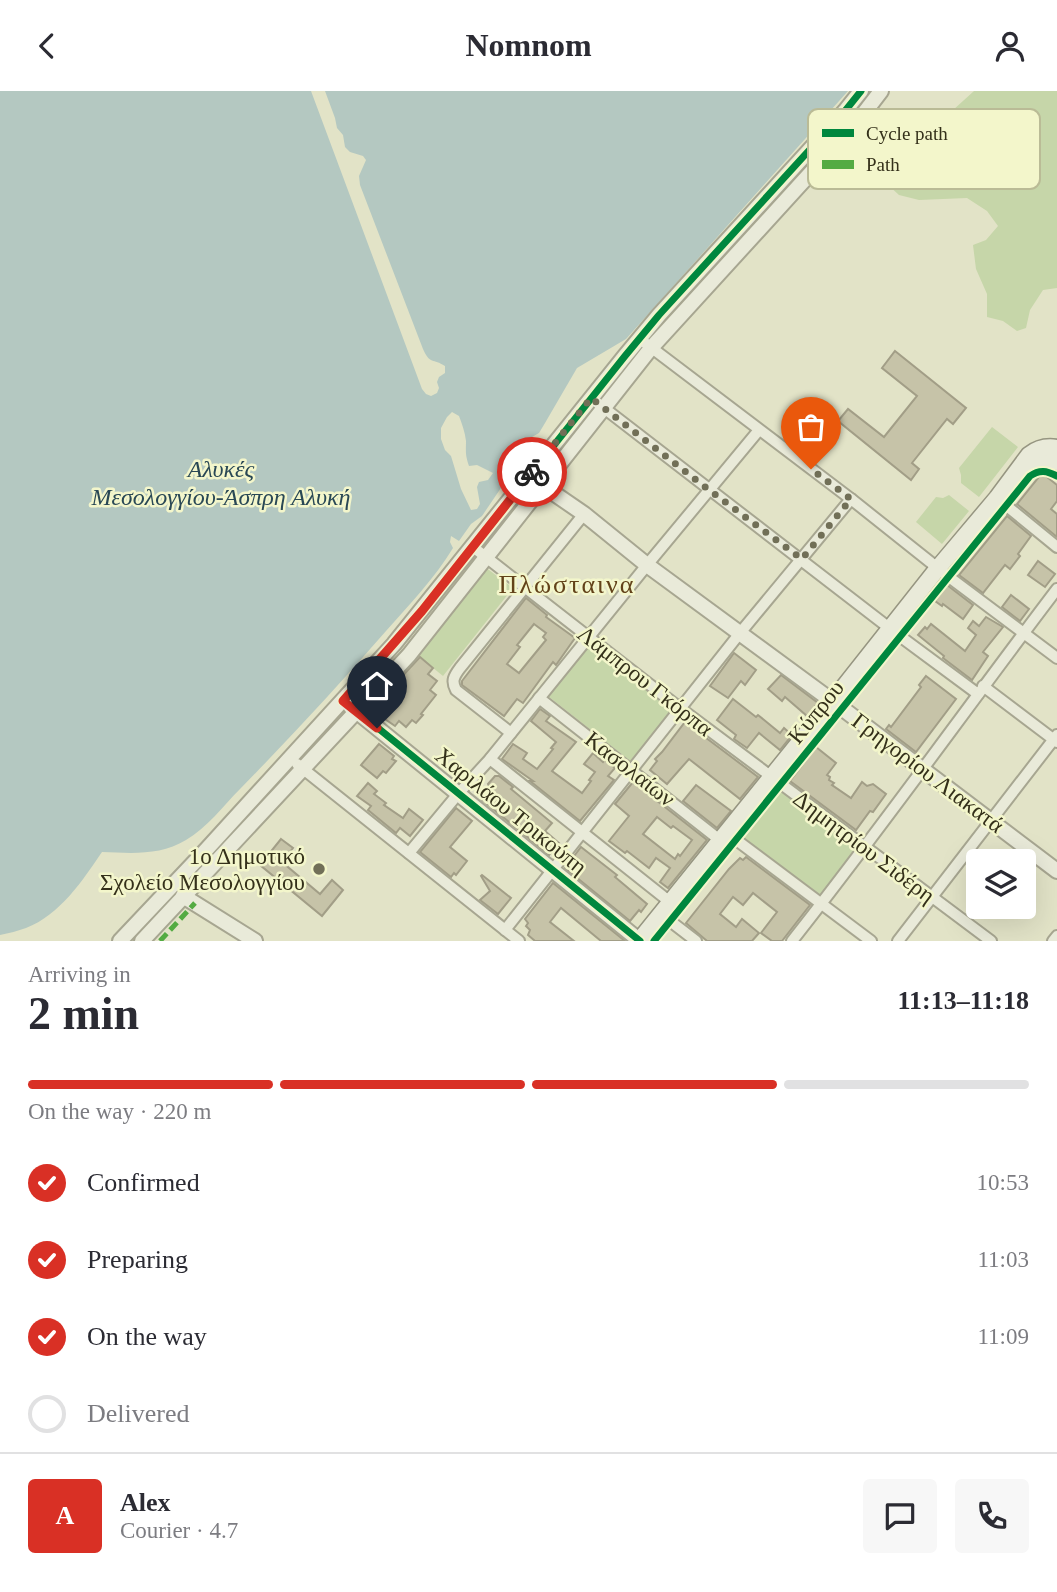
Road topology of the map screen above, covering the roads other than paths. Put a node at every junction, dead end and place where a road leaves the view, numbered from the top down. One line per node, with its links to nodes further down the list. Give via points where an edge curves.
1 (861, 91): 3 (street)
2 (881, 91): 4 (street)
3 (847, 109)
4 (867, 109)
5 (808, 152): 7 (street, via 676,297)
6 (808, 173): 7 (street)
7 (645, 344): 8 (street); 9 (street); 10 (street)
8 (591, 398): 9 (street); 12 (street)
9 (604, 407): 13 (street); 14 (street)
10 (758, 430): 14 (street); 16 (street)
11 (1056, 455): 15 (main road, Κύπρου, via 1045,447 1032,453)
12 (529, 476): 13 (street, Γρηγορίου Λιακατά); 18 (street)
13 (542, 485): 17 (street, Γρηγορίου Λιακατά); 20 (street)
14 (709, 490): 21 (street); 22 (street)
15 (997, 498): 19 (street); 23 (main road, Κύπρου)
16 (851, 499): 21 (street); 23 (street)
17 (584, 514): 22 (street, Γρηγορίου Λιακατά); 24 (street)
18 (473, 547): 20 (street, Λάμπρου Γκόρπα); 33 (street)
19 (1057, 547)
20 (486, 557): 24 (street, Λάμπρου Γκόρπα); 36 (street, via 409,655)
21 (802, 559): 26 (street); 27 (street)
22 (647, 565): 27 (street, Γρηγορίου Λιακατά); 29 (street)
23 (938, 568): 26 (main road, Κύπρου); 28 (street)
24 (526, 588): 29 (street, Λάμπρου Γκόρπα); 37 (street, via 453,679 456,690)
25 (1057, 589): 28 (street)
26 (890, 628): 31 (street); 34 (main road, Κύπρου)
27 (740, 633): 34 (street, Γρηγορίου Λιακατά); 35 (street)
28 (1024, 633): 30 (street); 31 (street)
29 (589, 637): 32 (street); 35 (street, Λάμπρου Γκόρπα)
30 (1057, 658)
31 (981, 690): 38 (street); 43 (street)
32 (539, 698): 37 (street); 42 (street, Κασολαίων)
33 (343, 701): 36 (street, Χαριλάου Τρικούπη); 39 (street)
34 (832, 702): 43 (street, Γρηγορίου Λιακατά); 44 (main road, Κύπρου)
35 (681, 709): 42 (street); 44 (street, Λάμπρου Γκόρπα)
36 (357, 712): 41 (street); 45 (street, Χαριλάου Τρικούπη)
37 (511, 733): 40 (street)
38 (1056, 739): 46 (street)
39 (290, 758): 41 (street); 59 (street)
40 (490, 759): 45 (street); 47 (street)
41 (303, 768): 50 (street); 53 (street)
42 (631, 769): 47 (street); 48 (street, Κασολαίων)
43 (922, 769): 46 (street, Γρηγορίου Λιακατά); 49 (street)
44 (771, 778): 48 (main road, Κύπρου); 49 (street, Δημητρίου Σιδέρη)
45 (458, 794): 50 (street); 51 (street, Χαριλάου Τρικούπη)
46 (991, 820): 52 (street, Γρηγορίου Λιακατά); 54 (street)
47 (581, 832): 51 (street); 56 (street)
48 (724, 837): 55 (street, Κασολαίων); 56 (main road, Κύπρου)
49 (864, 847): 54 (street, Δημητρίου Σιδέρη); 55 (street)
50 (409, 853): 57 (street)
51 (552, 869): 57 (street); 63 (street, Χαριλάου Τρικούπη)
52 (1057, 871)
53 (183, 895): 60 (street); 61 (street)
54 (932, 897): 67 (street); 68 (street, Δημητρίου Σιδέρη)
55 (821, 904): 65 (street); 66 (street, Κασολαίων)
56 (665, 908): 63 (main road, Κύπρου); 64 (street)
57 (505, 930): 62 (street)
58 (1057, 936): 69 (street)
59 (120, 941)
60 (142, 941)
61 (255, 941)
62 (519, 941)
63 (639, 941)
64 (696, 941)
65 (792, 941)
66 (871, 941)
67 (898, 941)
68 (991, 941)
69 (1053, 941)

